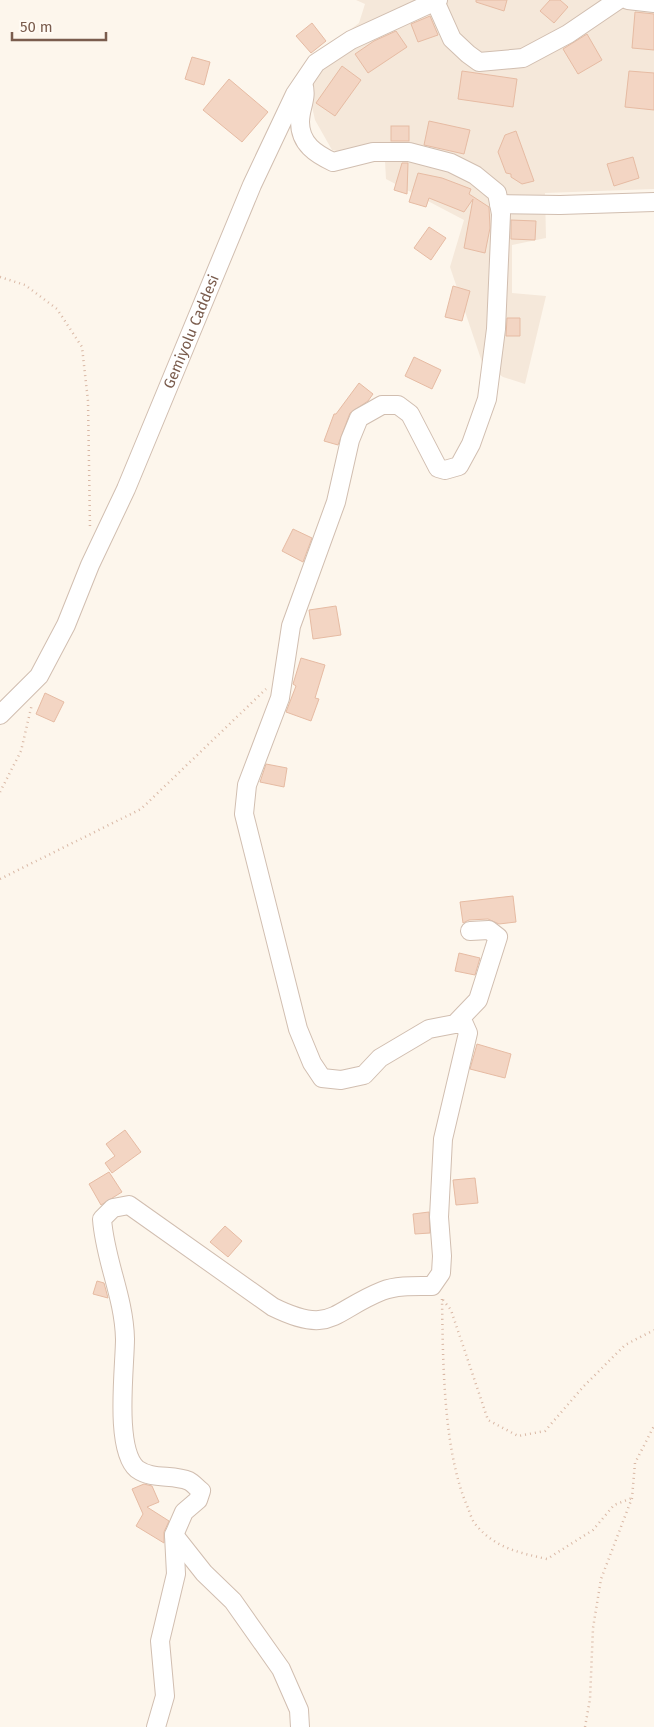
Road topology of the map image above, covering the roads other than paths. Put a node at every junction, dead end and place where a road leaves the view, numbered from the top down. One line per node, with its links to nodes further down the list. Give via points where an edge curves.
1 (618, 0): 3 (street, via 568,34 523,58 479,62 452,38)
2 (628, 0): 4 (street)
3 (436, 1): 5 (street, Gemiyolu Caddesi, via 351,40 316,63)
4 (654, 3)
5 (302, 83): 7 (street, via 306,93 300,122 304,142 318,154 333,162 373,152 410,152 451,163 475,175 497,193); 8 (street, Gemiyolu Caddesi, via 252,186 66,625 39,676)
6 (654, 202): 7 (street)
7 (499, 204): 10 (street, via 496,329 487,399 471,444 459,466 445,470 438,468 410,414 398,405 382,405 359,418 350,440 336,502 291,626 280,698 247,785 244,814 298,1029 322,1078 341,1080 364,1076 380,1058 430,1029)
8 (0, 716)
9 (470, 931): 10 (street, via 489,930 498,937 478,1000)
10 (456, 1024): 11 (street, via 464,1024 468,1033 443,1139 439,1217 442,1256 437,1292 384,1290 331,1319 295,1318 273,1307 129,1205 113,1208 102,1220 104,1243 122,1302 125,1339 121,1400 128,1456 138,1469 160,1477 188,1481 200,1491 198,1500 184,1512)
11 (174, 1535): 12 (street, via 176,1574 160,1641 165,1696); 13 (street, via 204,1573 233,1601 281,1668 299,1710)
12 (156, 1727)
13 (300, 1727)

